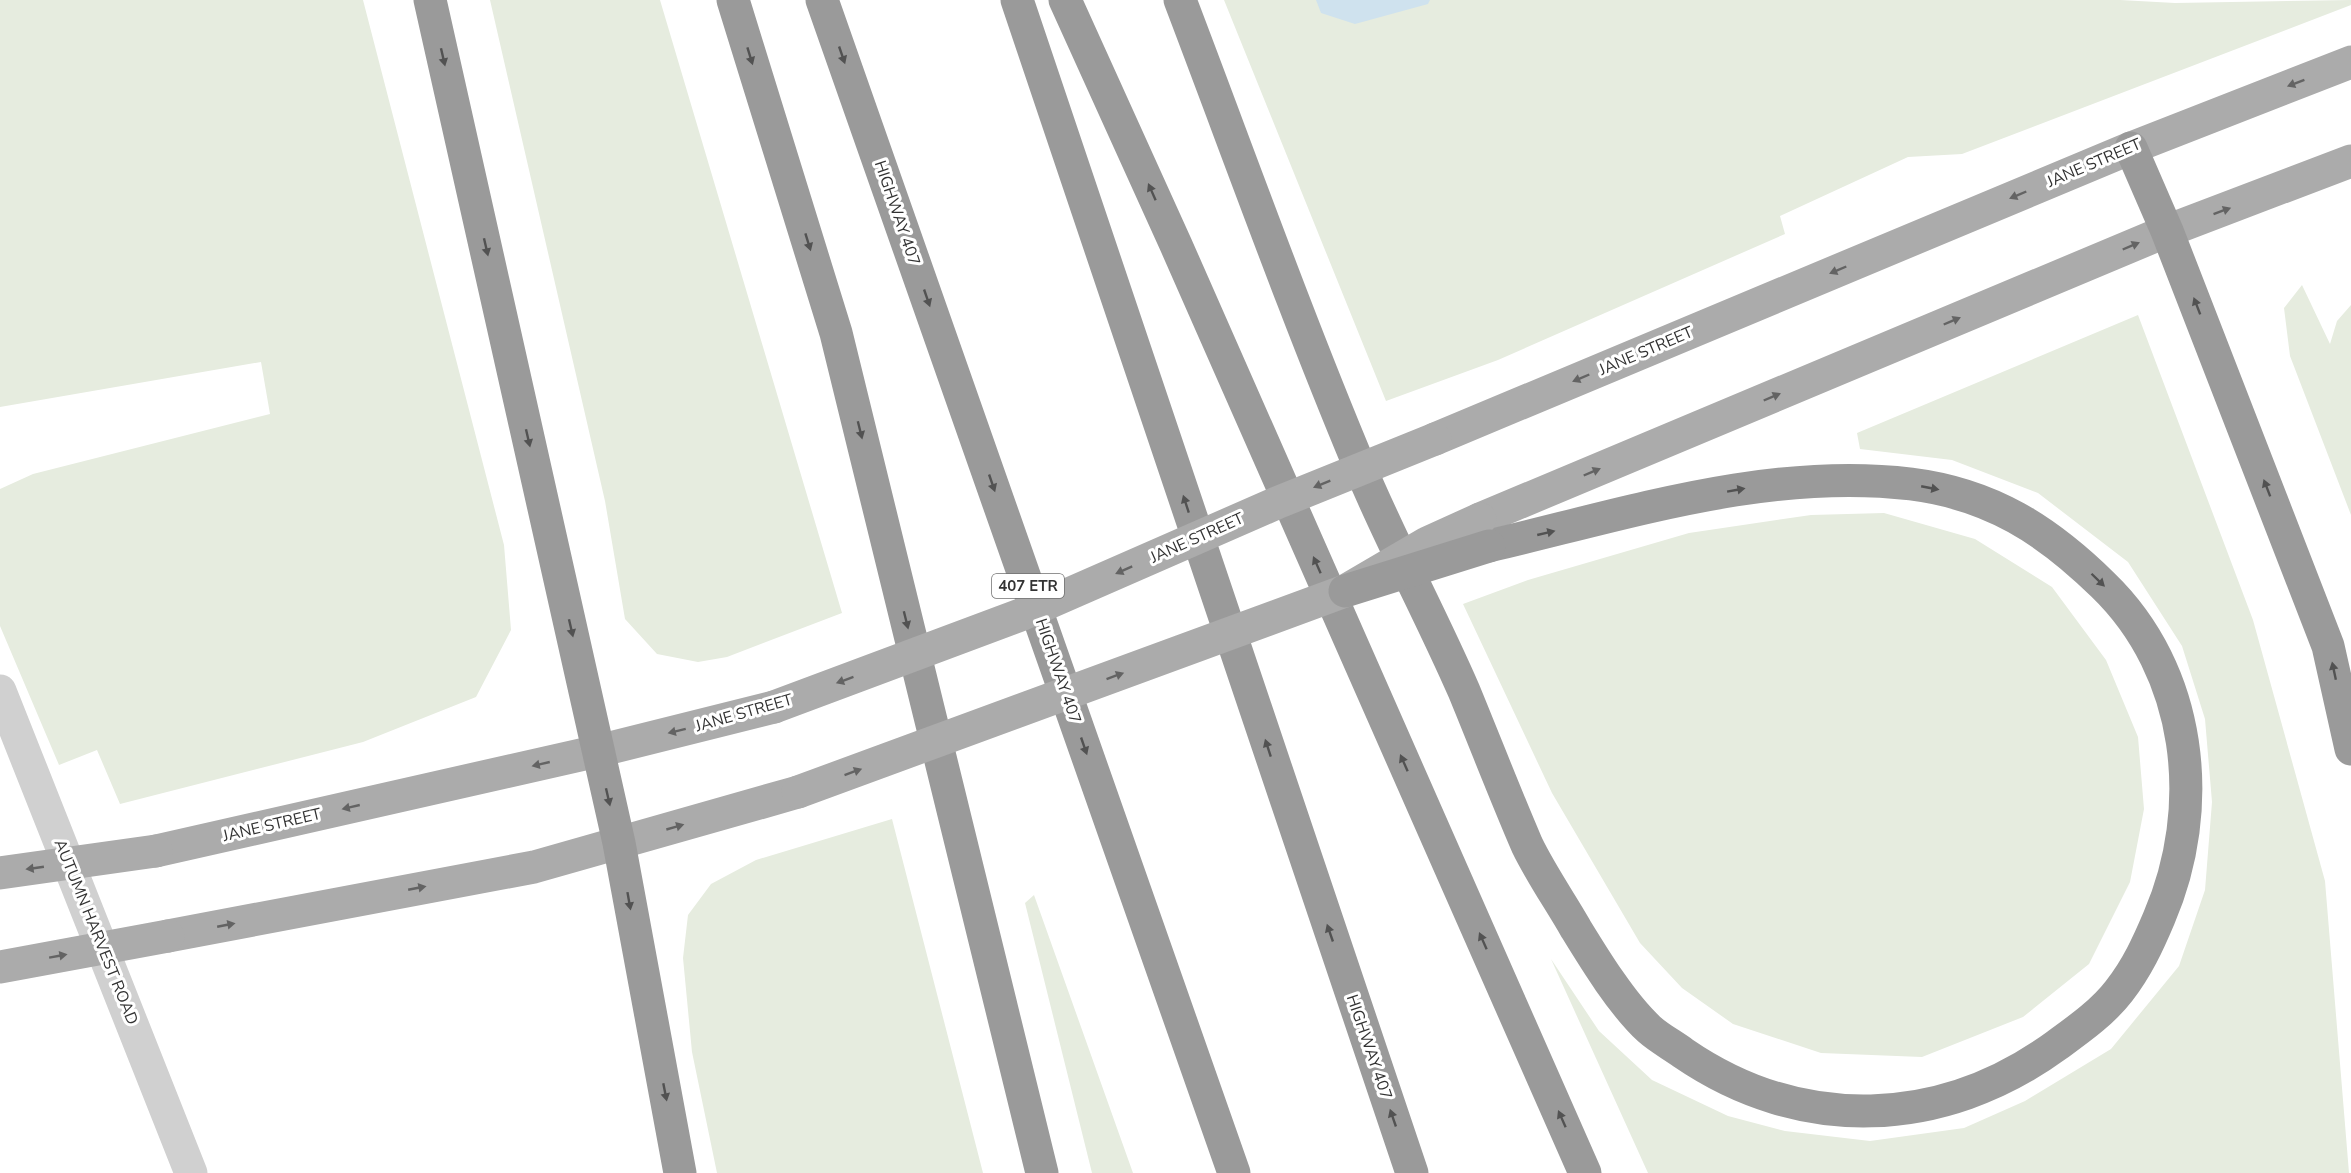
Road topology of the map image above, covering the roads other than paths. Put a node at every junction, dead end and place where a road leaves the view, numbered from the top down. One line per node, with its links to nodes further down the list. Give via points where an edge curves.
1 (430, 0): 15 (highway, one-way to 15)
2 (734, 0): 21 (highway, one-way to 21, via 836,333)
3 (822, 0): 22 (highway, HIGHWAY 407 / 407 ETR, one-way to 22)
4 (1017, 0): 23 (highway, HIGHWAY 407, one-way to 4)
5 (1065, 0): 24 (highway, one-way to 5)
6 (1180, 0): 11 (highway, one-way to 6, via 1802,482 1912,484 1953,493 2022,518 2069,552 2122,603 2164,670 2181,723 2187,777 2183,837 2171,891 2142,958 2116,995 2082,1027 2042,1056 1955,1099 1906,1108 1853,1111 1792,1103 1748,1091 1713,1073 1648,1029 1599,967 1530,852 1461,685 1360,466)
7 (2351, 62): 8 (main road, JANE STREET, one-way to 8)
8 (2131, 148): 10 (highway); 15 (main road, JANE STREET, one-way to 15, bridge, via 1280,502 1023,614 774,707)
9 (2351, 161): 10 (main road, one-way to 9)
10 (2167, 231): 11 (main road, one-way to 10); 14 (highway, one-way to 10, via 2328,646)
11 (1484, 533): 12 (highway, bridge)
12 (1346, 591): 16 (main road, one-way to 12, bridge, via 798,792)
13 (0, 691): 19 (street, AUTUMN HARVEST ROAD)
14 (2351, 749)
15 (598, 751): 16 (highway, one-way to 16); 17 (main road, JANE STREET, one-way to 17, bridge, via 156,851)
16 (619, 843): 18 (main road, one-way to 16, bridge, via 534,867); 20 (highway, one-way to 20)
17 (0, 873)
18 (0, 967)
19 (191, 1173)
20 (680, 1173)
21 (1042, 1173)
22 (1234, 1173)
23 (1412, 1173)
24 (1585, 1173)

